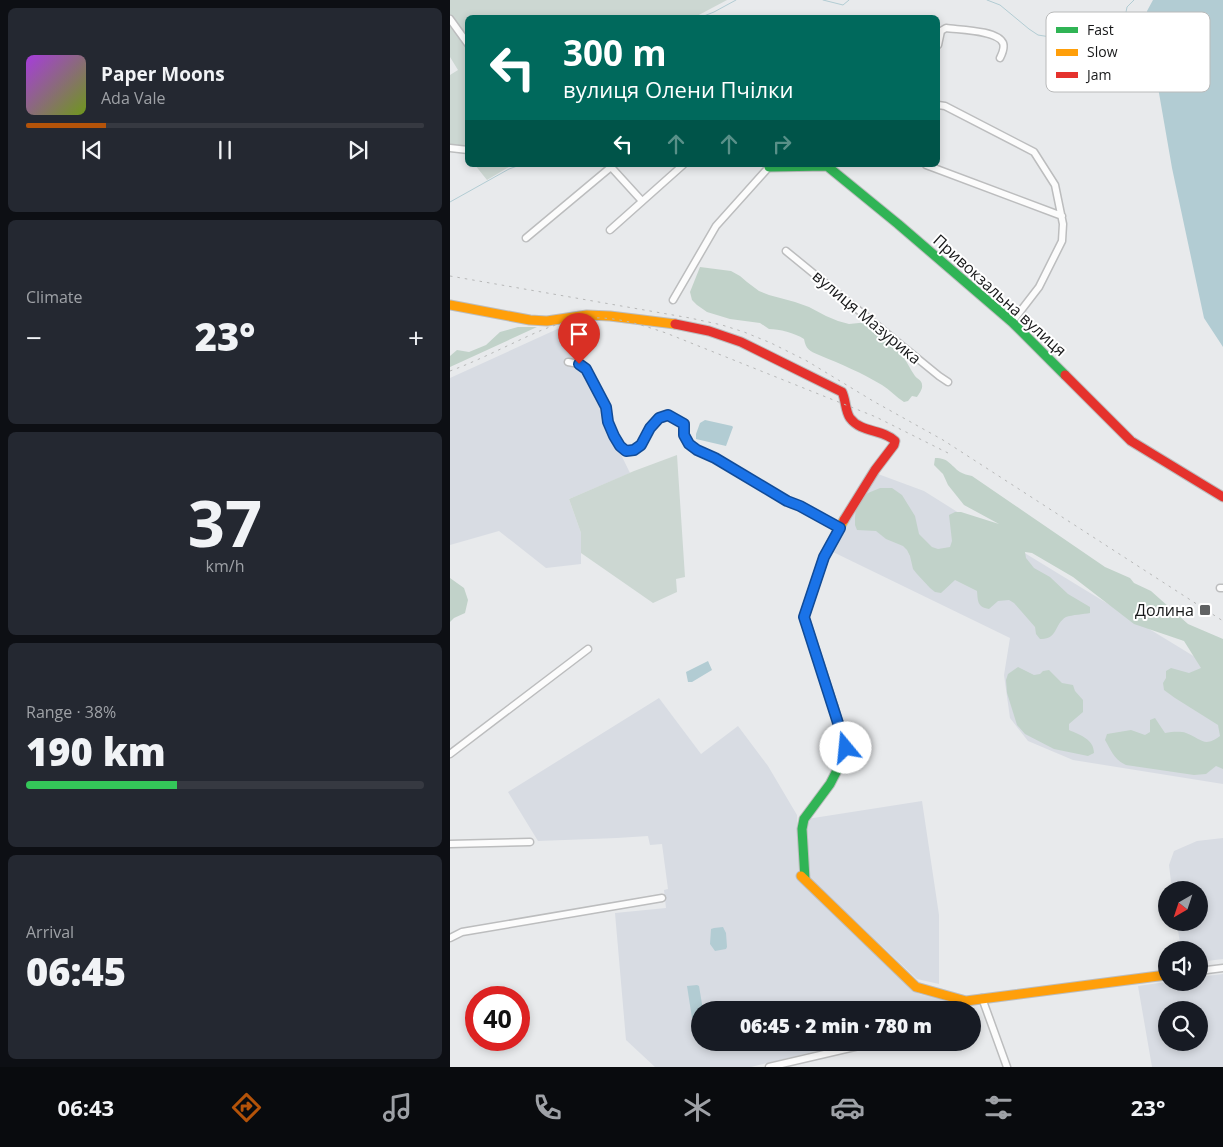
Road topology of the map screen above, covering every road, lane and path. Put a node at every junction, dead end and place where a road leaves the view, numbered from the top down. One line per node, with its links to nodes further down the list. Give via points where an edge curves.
1 (450, 19): 3 (street)
2 (940, 36): 4 (street, via 946,28 990,34 1003,43)
3 (465, 40)
4 (1000, 58)
5 (940, 105): 15 (street, via 1034,152 1055,185)
6 (450, 148): 7 (street)
7 (465, 150)
8 (610, 167): 17 (street)
9 (612, 167): 14 (street)
10 (681, 167): 14 (street)
11 (769, 167): 19 (street, via 716,226)
12 (831, 167): 21 (street, Привокзальна вулиця)
13 (931, 167): 15 (street)
14 (642, 201): 16 (street)
15 (1062, 216): 21 (street, via 1062,241 1039,287)
16 (610, 230)
17 (526, 238)
18 (786, 250): 23 (street, вулиця Мазурика)
19 (673, 300)
20 (450, 304): 25 (street, via 530,320 610,316 709,331 741,342 842,392 850,418 867,430 892,436 895,440)
21 (1012, 322): 24 (street, Привокзальна вулиця, via 1131,441)
22 (568, 362): 25 (street, via 586,369 606,407 614,436 626,451 641,445 659,418 668,415 684,424 684,435 697,450)
23 (948, 382)
24 (1223, 497)
25 (840, 528): 36 (street, via 824,557 804,617 846,748 830,784 804,820 802,876 916,987)
26 (588, 649): 27 (street)
27 (450, 754)
28 (530, 842): 29 (street)
29 (450, 844)
30 (662, 898): 31 (street, via 462,932)
31 (450, 938)
32 (1223, 968): 33 (street)
33 (1208, 970)
34 (1158, 976): 35 (street)
35 (982, 998): 36 (street); 39 (street)
36 (966, 1000)
37 (838, 1051): 38 (street)
38 (770, 1067)
39 (1007, 1067)

